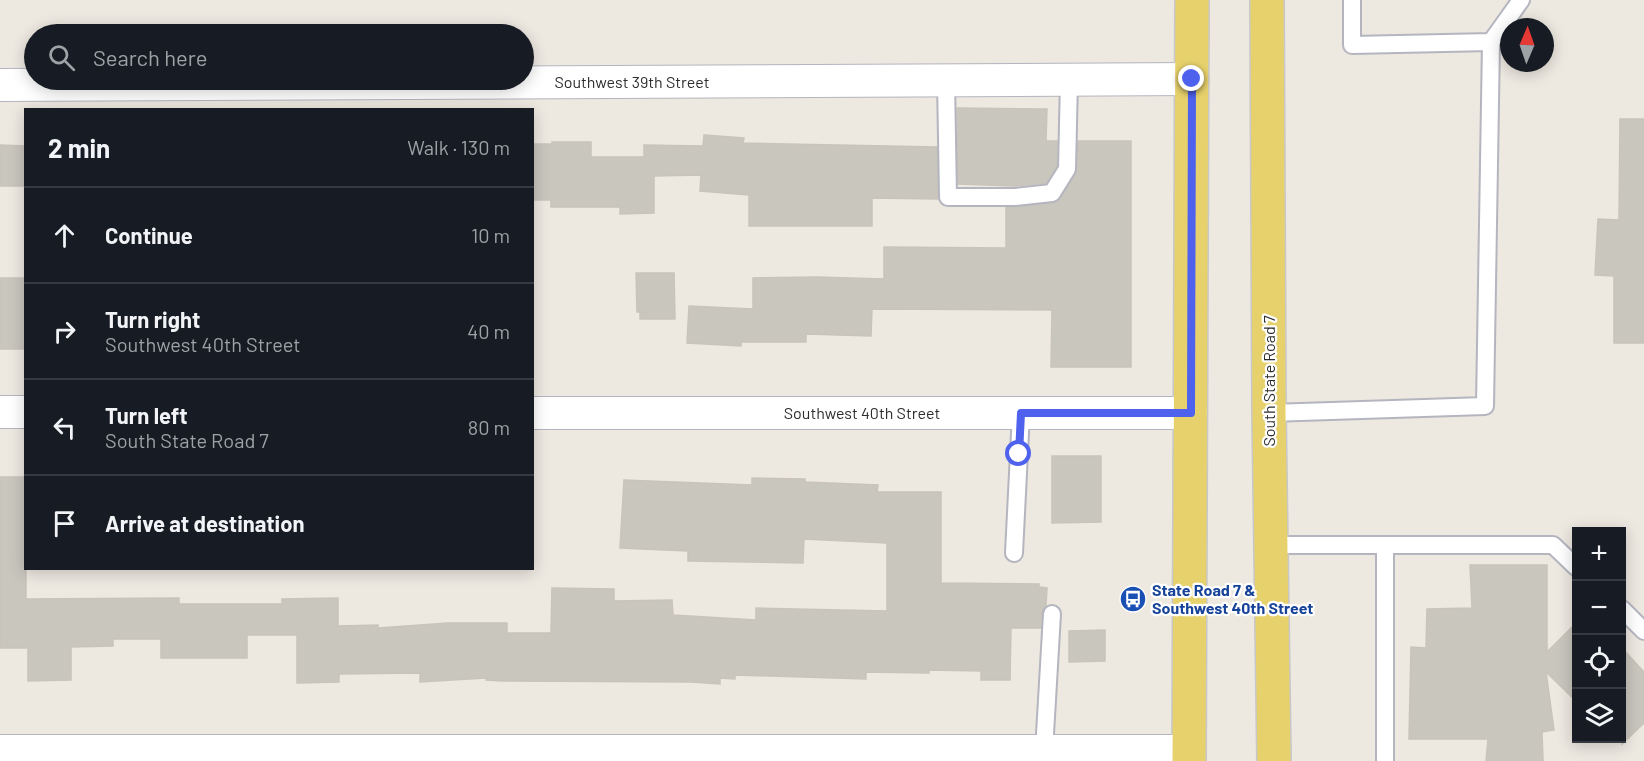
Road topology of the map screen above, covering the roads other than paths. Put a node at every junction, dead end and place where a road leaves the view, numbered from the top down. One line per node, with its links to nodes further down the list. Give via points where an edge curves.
1 (1192, 0): 6 (main road)
2 (1268, 0): 17 (main road, South State Road 7)
3 (1352, 0): 5 (lane, via 1352,45)
4 (1521, 0): 5 (lane)
5 (1491, 42): 17 (lane, via 1485,406)
6 (1192, 79): 8 (street, Southwest 39th Street); 16 (main road)
7 (946, 80): 8 (street, Southwest 39th Street); 8 (lane, via 948,197 1052,193 1067,169); 9 (street, Southwest 39th Street)
8 (1069, 80)
9 (534, 82)
10 (0, 85): 11 (street, Southwest 39th Street)
11 (24, 85)
12 (0, 412): 13 (street)
13 (24, 412)
14 (534, 413): 15 (street, Southwest 40th Street)
15 (1021, 413): 16 (street, Southwest 40th Street); 20 (lane)
16 (1191, 413): 27 (main road)
17 (1269, 413): 18 (main road, South State Road 7)
18 (1271, 545): 19 (lane); 28 (main road, South State Road 7)
19 (1385, 545): 21 (lane, via 1553,545); 29 (lane)
20 (1014, 553)
21 (1572, 563)
22 (1626, 613): 24 (lane)
23 (1052, 614): 26 (lane)
24 (1644, 631)
25 (0, 751): 26 (street)
26 (1044, 751): 27 (street)
27 (1189, 756)
28 (1274, 761)
29 (1384, 761)

